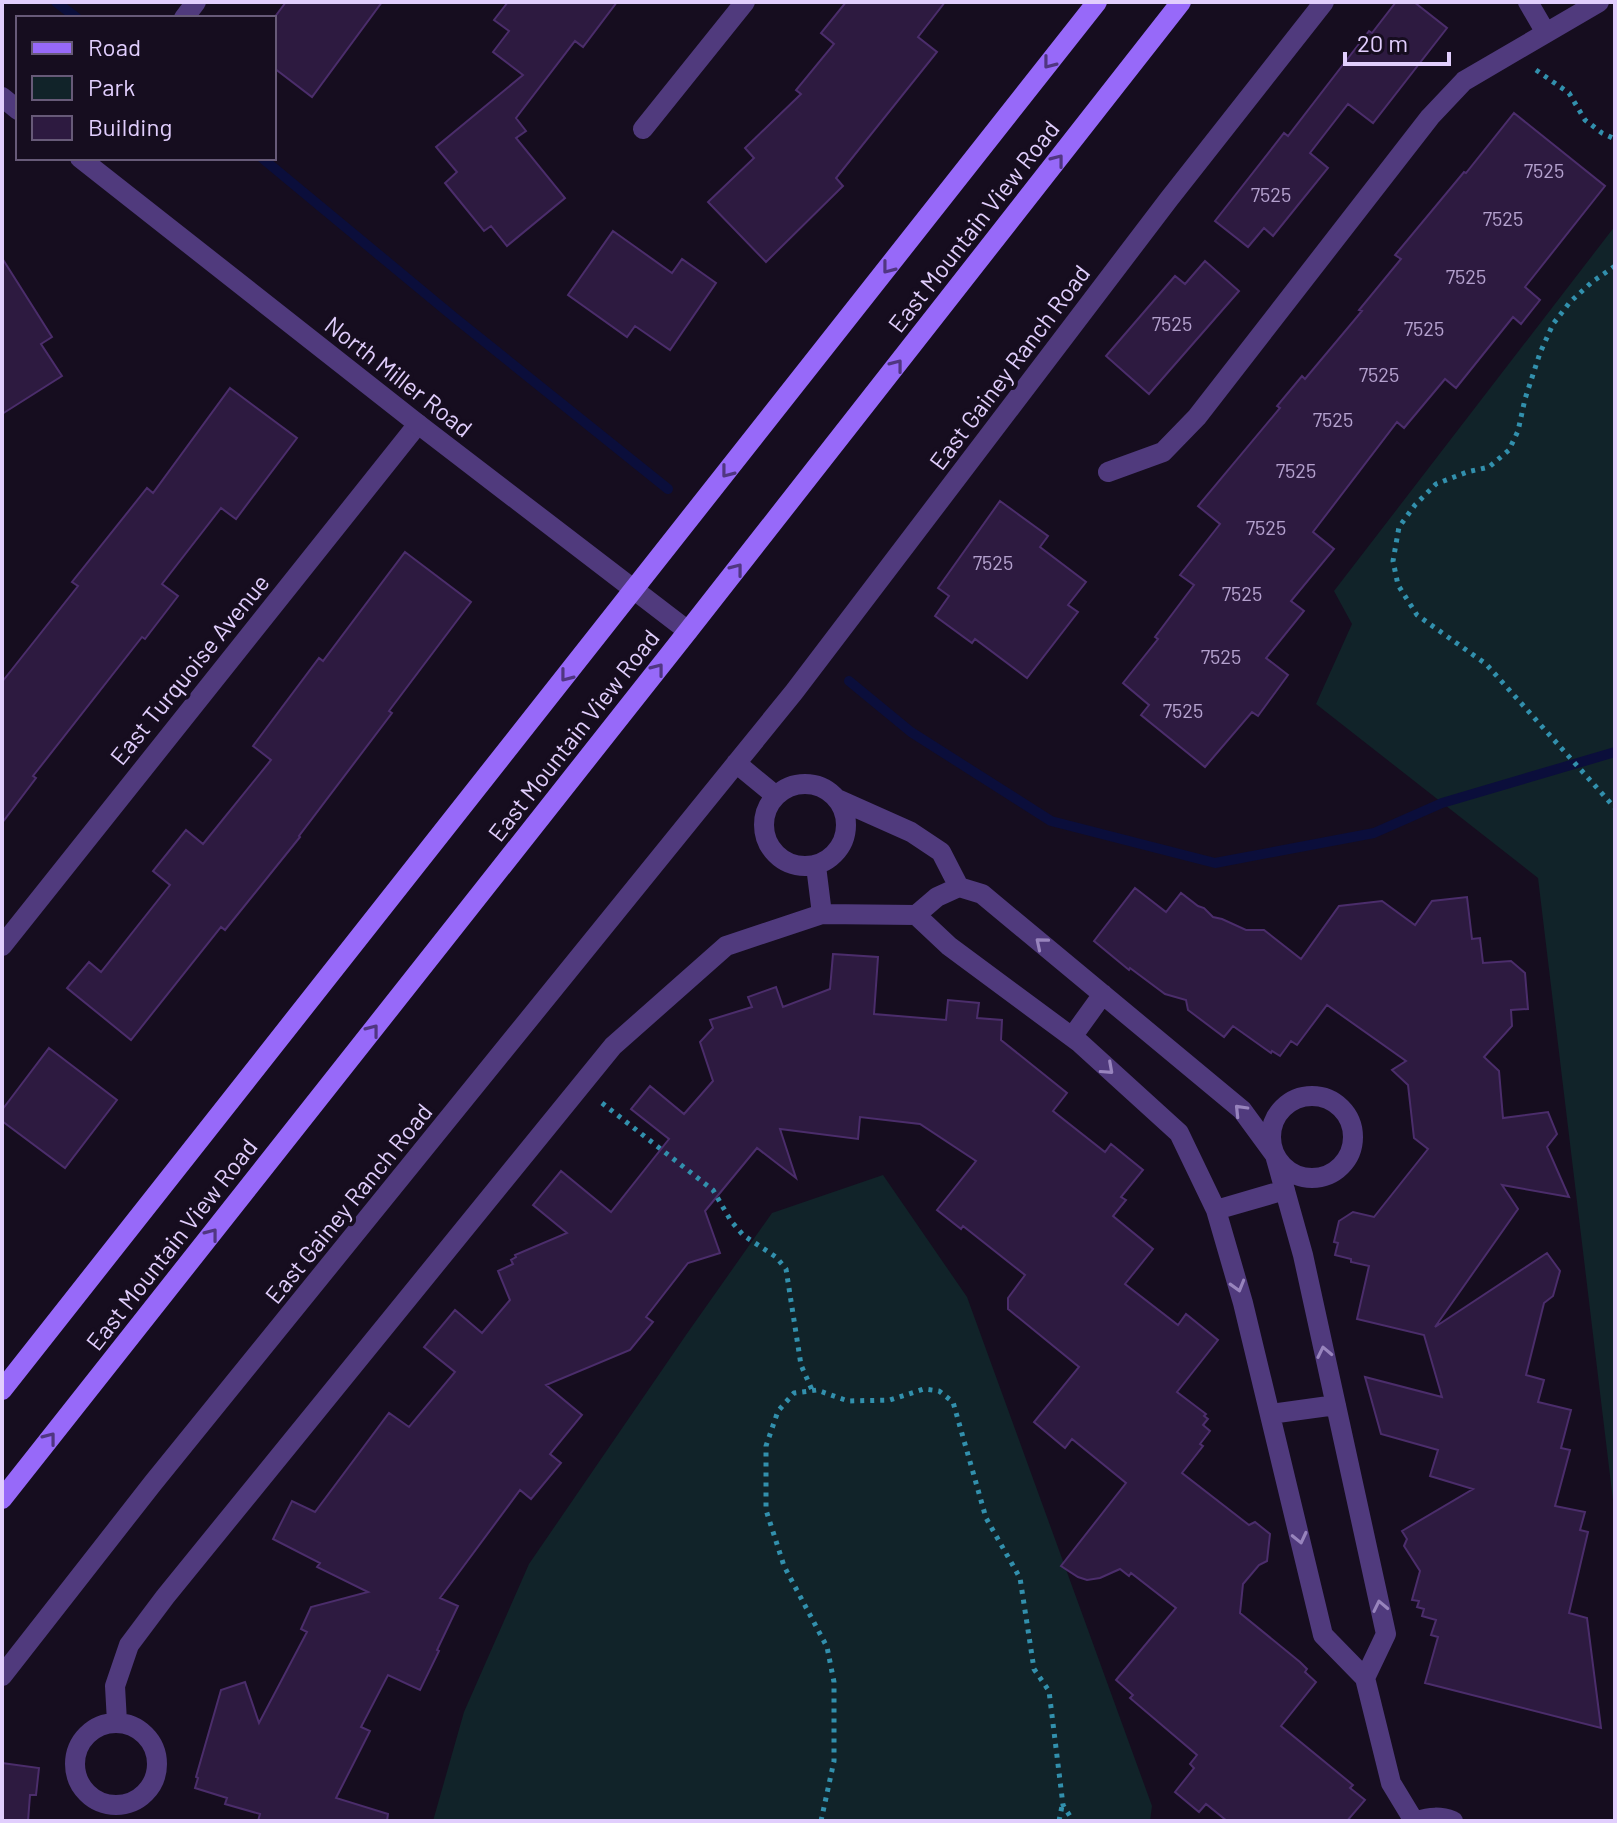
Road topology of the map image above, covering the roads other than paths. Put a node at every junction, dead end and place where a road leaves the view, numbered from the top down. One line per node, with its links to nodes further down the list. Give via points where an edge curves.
1 (745, 2): 8 (street)
2 (1097, 2): 12 (main road, East Mountain View Road, one-way to 12)
3 (1181, 2): 13 (main road, East Mountain View Road, one-way to 3)
4 (1324, 2): 14 (street, East Gainey Ranch Road)
5 (1528, 2): 7 (street)
6 (1592, 4): 7 (street)
7 (1546, 33): 11 (street, via 1464,81 1430,117 1180,435 1163,452)
8 (643, 129)
9 (83, 160): 10 (street, North Miller Road)
10 (418, 424): 12 (street, North Miller Road); 21 (street, East Turquoise Avenue)
11 (1108, 472)
12 (634, 590): 13 (street, North Miller Road); 27 (main road, East Mountain View Road, one-way to 27)
13 (688, 631): 30 (main road, East Mountain View Road, one-way to 13)
14 (736, 763): 15 (street); 31 (street, East Gainey Ranch Road)
15 (776, 796): 16 (street, via 801,784 827,790); 17 (street, via 764,819 769,846 790,864)
16 (837, 799): 17 (street, via 847,824 845,838 828,860); 18 (street, via 911,832 941,852)
17 (816, 866): 19 (street)
18 (959, 887): 20 (street); 22 (street, one-way to 18, via 982,894)
19 (822, 914): 20 (street); 33 (street, via 726,946 613,1046 129,1645 115,1686)
20 (916, 915): 23 (street, via 949,946)
21 (2, 946)
22 (1103, 994): 23 (street); 24 (street, one-way to 22, via 1242,1110)
23 (1072, 1037): 26 (street, one-way to 26, via 1179,1133)
24 (1275, 1155): 24 (street, via 1293,1174 1306,1178 1333,1172 1343,1164 1354,1139 1346,1113 1337,1103 1311,1095 1286,1105 1271,1128); 25 (street)
25 (1285, 1190): 26 (street); 28 (street, one-way to 25)
26 (1216, 1210): 29 (street, one-way to 29)
27 (2, 1390)
28 (1336, 1405): 29 (street); 32 (street, one-way to 28, via 1386,1634)
29 (1270, 1414): 32 (street, one-way to 32, via 1323,1635)
30 (2, 1499)
31 (2, 1676)
32 (1365, 1678): 34 (street, via 1391,1783)
33 (117, 1722): 33 (street, via 91,1731 81,1742 74,1768 87,1794 112,1805 137,1800 154,1780 157,1767 151,1741 142,1731)
34 (1415, 1821): 35 (street)
35 (1453, 1821)

